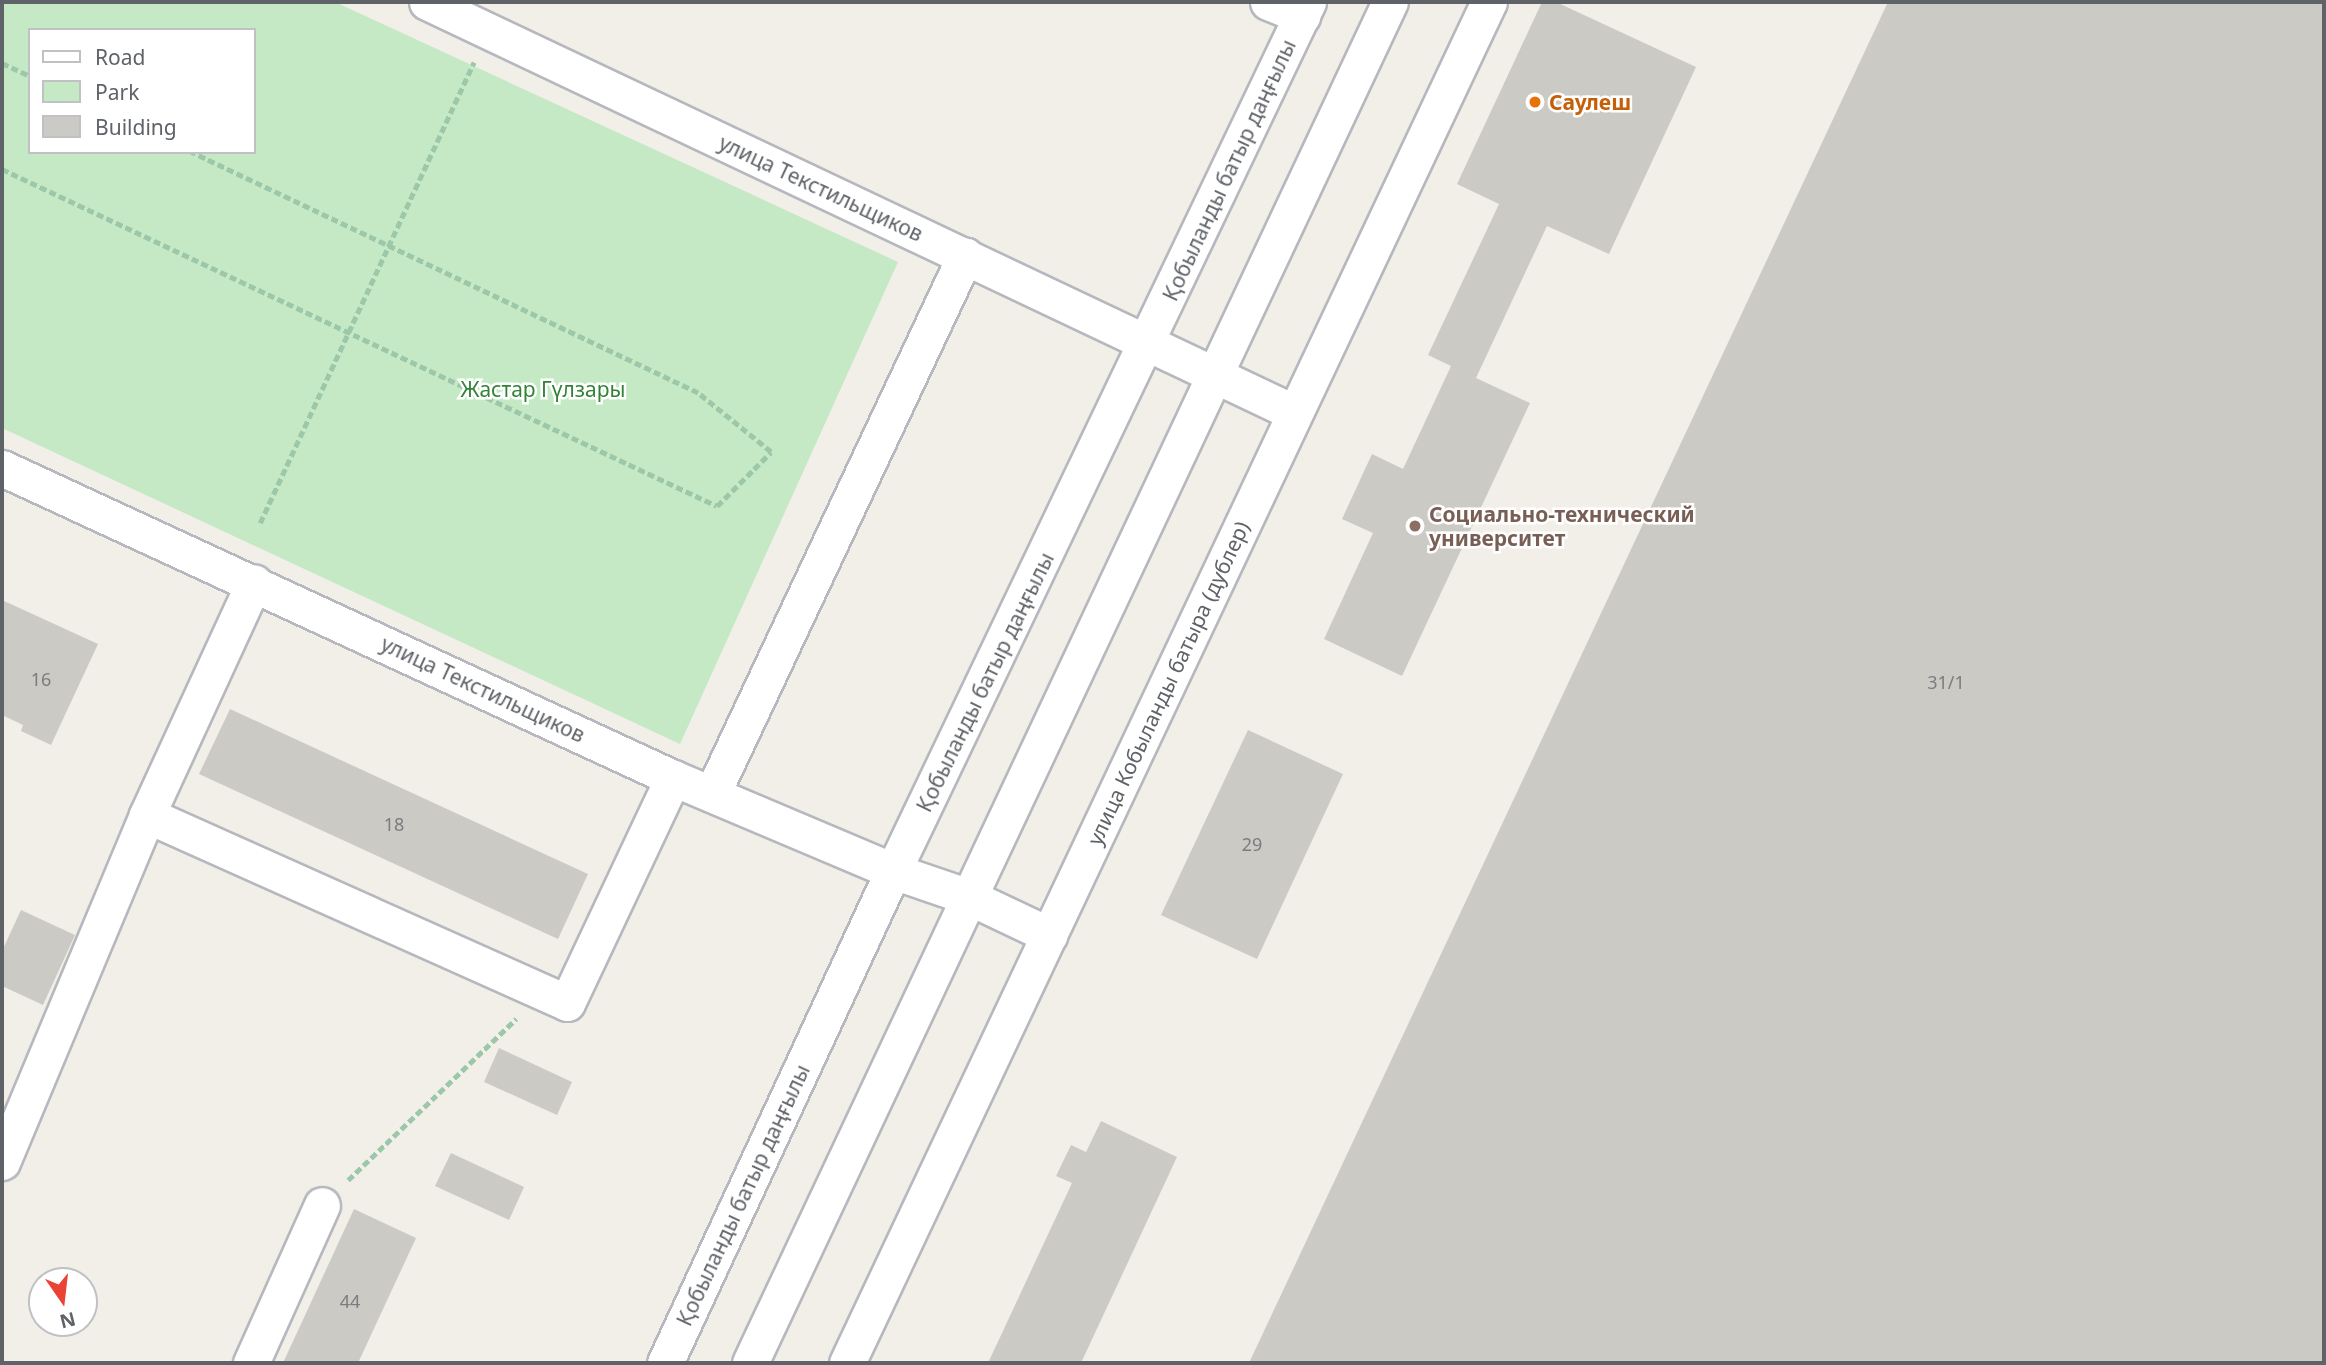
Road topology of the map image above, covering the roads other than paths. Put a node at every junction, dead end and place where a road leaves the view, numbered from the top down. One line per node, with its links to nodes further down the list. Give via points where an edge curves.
1 (427, 2): 6 (street, улица Текстильщиков)
2 (1268, 2): 5 (street)
3 (1390, 2): 8 (street)
4 (1489, 2): 9 (street, улица Кобыланды батыра (дублер))
5 (1305, 9): 7 (street, Қобыланды батыр даңғылы)
6 (965, 256): 7 (street, улица Текстильщиков); 13 (street)
7 (1148, 342): 8 (street, улица Текстильщиков); 15 (street, Қобыланды батыр даңғылы)
8 (1216, 374): 9 (street, улица Текстильщиков); 16 (street)
9 (1295, 413): 17 (street, улица Кобыланды батыра (дублер))
10 (2, 468): 11 (street, улица Текстильщиков)
11 (254, 582): 12 (street, улица Текстильщиков); 14 (street)
12 (673, 778): 13 (street, улица Текстильщиков); 14 (street, via 567,1003)
13 (712, 794): 15 (street, улица Текстильщиков)
14 (147, 815): 18 (street)
15 (893, 871): 16 (street, улица Текстильщиков); 21 (street, Қобыланды батыр даңғылы)
16 (969, 897): 17 (street, улица Текстильщиков); 22 (street)
17 (1049, 935): 23 (street, улица Кобыланды батыра (дублер))
18 (2, 1162)
19 (322, 1205): 20 (street)
20 (251, 1363)
21 (665, 1363)
22 (750, 1363)
23 (847, 1363)

